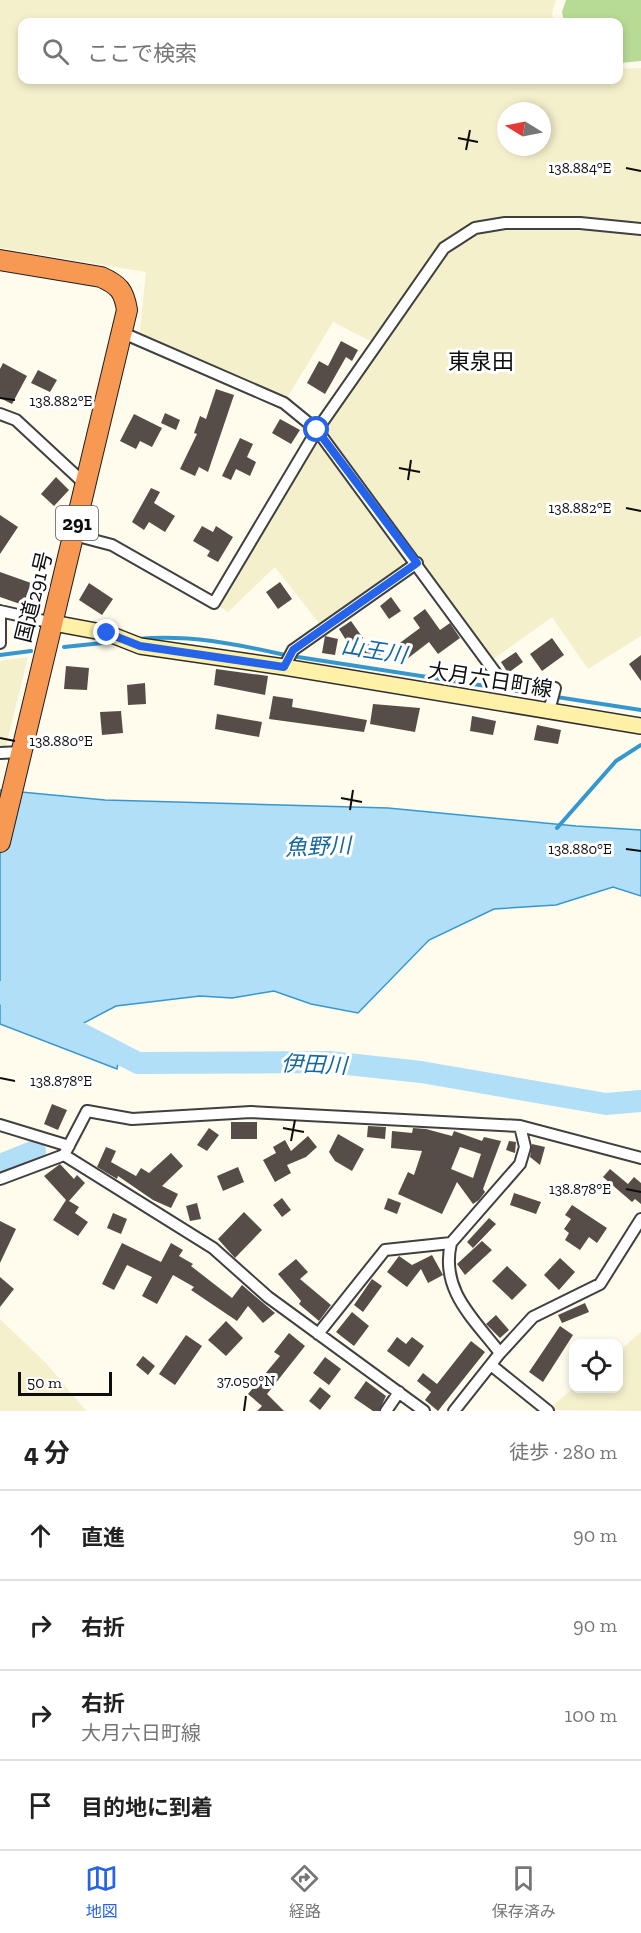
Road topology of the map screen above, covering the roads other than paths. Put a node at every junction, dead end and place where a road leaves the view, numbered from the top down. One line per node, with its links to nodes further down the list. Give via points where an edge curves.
1 (641, 229): 5 (street, via 580,222 505,223 475,228 444,248)
2 (0, 261): 3 (highway, 国道291号 / 291, via 101,277 116,284 125,294 128,310)
3 (123, 333): 5 (street, via 284,403); 6 (highway, 国道291号 / 291)
4 (0, 414): 6 (street, via 16,420)
5 (317, 430): 7 (street, via 214,603 112,545); 8 (street)
6 (85, 484): 7 (highway, 国道291号 / 291)
7 (74, 535): 10 (highway, 国道291号 / 291)
8 (417, 563): 12 (street, via 293,650); 13 (street, via 500,679 555,688)
9 (0, 611): 10 (street); 11 (street)
10 (53, 622): 12 (main road, 大月六日町線, via 107,633 140,646); 16 (highway, 国道291号 / 291)
11 (0, 643)
12 (284, 667): 13 (main road, 大月六日町線)
13 (549, 711): 14 (main road, 大月六日町線)
14 (639, 726)
15 (0, 753): 16 (street)
16 (20, 756): 17 (highway, 国道291号 / 291)
17 (0, 842)
18 (0, 1125): 20 (street)
19 (520, 1126): 20 (street, via 251,1112 132,1119 87,1111); 21 (street); 24 (street, via 525,1147 520,1164)
20 (67, 1150): 22 (street); 25 (street, via 213,1248 268,1297)
21 (641, 1158)
22 (0, 1179)
23 (641, 1219): 26 (street, via 600,1284 533,1317)
24 (452, 1243): 25 (street, via 385,1250); 26 (street, via 447,1262 451,1285)
25 (318, 1334): 28 (street)
26 (500, 1353): 27 (street)
27 (490, 1365): 31 (street); 32 (street)
28 (399, 1392): 29 (street); 30 (street)
29 (387, 1411)
30 (424, 1411)
31 (454, 1411)
32 (548, 1411)

